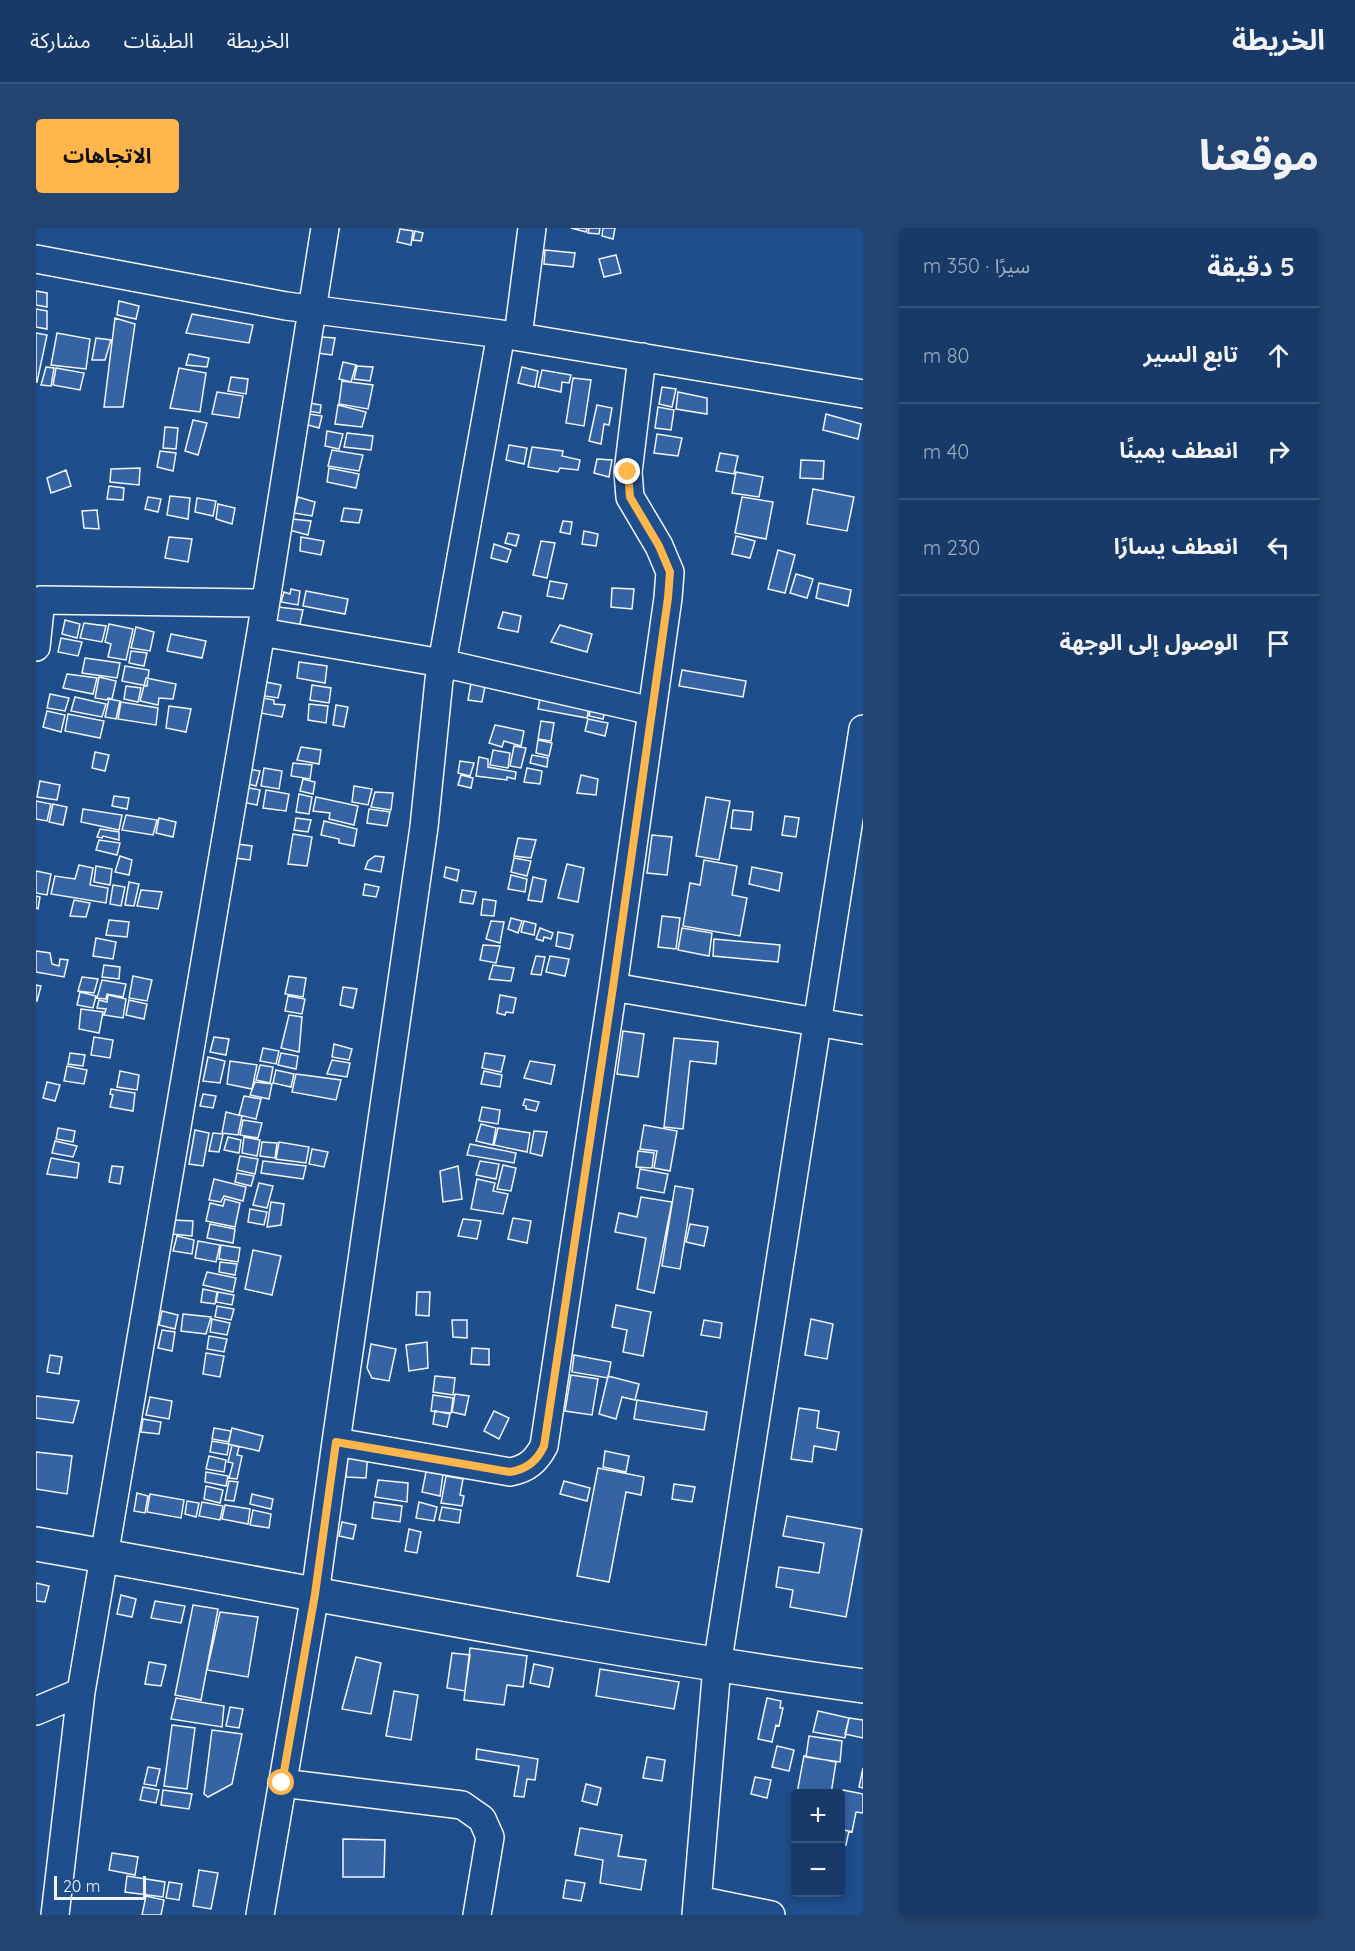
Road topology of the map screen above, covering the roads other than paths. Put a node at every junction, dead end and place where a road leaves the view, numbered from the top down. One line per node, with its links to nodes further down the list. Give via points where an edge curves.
1 (325, 228): 4 (street)
2 (532, 228): 5 (street)
3 (36, 259): 4 (street)
4 (313, 310): 5 (street); 8 (street)
5 (509, 335): 6 (street); 11 (street)
6 (642, 357): 7 (street); 12 (street, via 628,472 630,497 670,572)
7 (863, 394)
8 (265, 603): 9 (street); 10 (street, via 41,600)
9 (261, 632): 11 (street); 19 (street)
10 (36, 647)
11 (442, 663): 12 (street); 17 (street, via 424,827)
12 (652, 711): 14 (street)
13 (863, 729): 15 (street)
14 (613, 987): 15 (street); 17 (street, via 546,1436 540,1454 527,1467 510,1472)
15 (817, 1022): 16 (street); 21 (street)
16 (863, 1030)
17 (336, 1442): 20 (street)
18 (36, 1544): 19 (street)
19 (106, 1556): 20 (street); 23 (street)
20 (315, 1594): 21 (street); 25 (street)
21 (717, 1666): 22 (street); 26 (street)
22 (863, 1686)
23 (81, 1692): 24 (street); 27 (street)
24 (36, 1712)
25 (282, 1783): 28 (street); 29 (street, via 462,1805 482,1820 490,1837)
26 (697, 1907): 30 (street)
27 (55, 1915)
28 (260, 1915)
29 (477, 1915)
30 (771, 1915)

